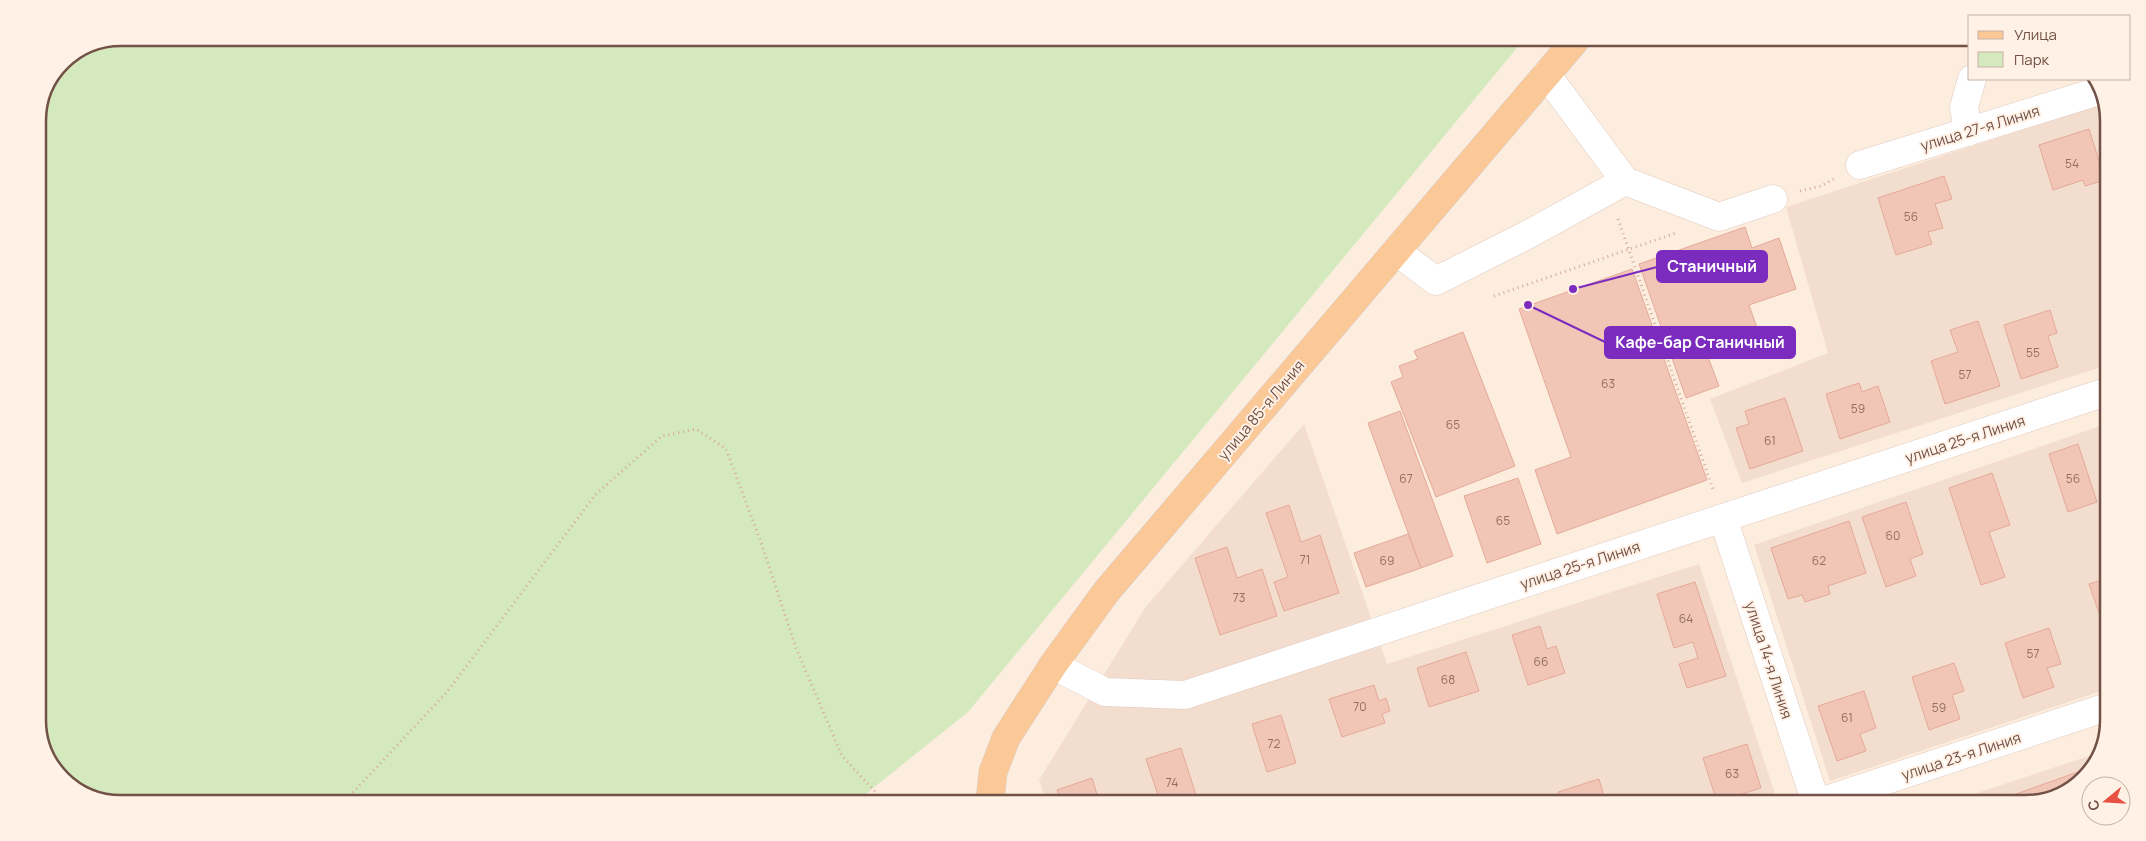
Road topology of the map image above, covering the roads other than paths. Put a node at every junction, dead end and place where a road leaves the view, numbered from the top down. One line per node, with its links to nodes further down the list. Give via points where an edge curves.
1 (1570, 46): 2 (main road, улица 85-я Линия)
2 (1546, 74): 7 (street); 9 (main road, улица 85-я Линия)
3 (1972, 80): 5 (street, via 1964,108)
4 (2094, 93): 5 (street, улица 27-я Линия)
5 (1968, 132): 6 (street, улица 27-я Линия)
6 (1860, 166)
7 (1616, 185): 8 (street, via 1719,217); 9 (street, via 1436,281)
8 (1773, 198)
9 (1396, 251): 12 (main road, улица 85-я Линия, via 1106,592)
10 (2100, 394): 11 (street, улица 25-я Линия)
11 (1723, 518): 12 (street, улица 25-я Линия, via 1185,695 1105,692); 15 (street, улица 14-я Линия)
12 (1054, 664): 14 (main road, улица 85-я Линия, via 1006,738 993,772)
13 (2100, 709): 16 (street, улица 23-я Линия)
14 (991, 795)
15 (1813, 795)
16 (1840, 795)

